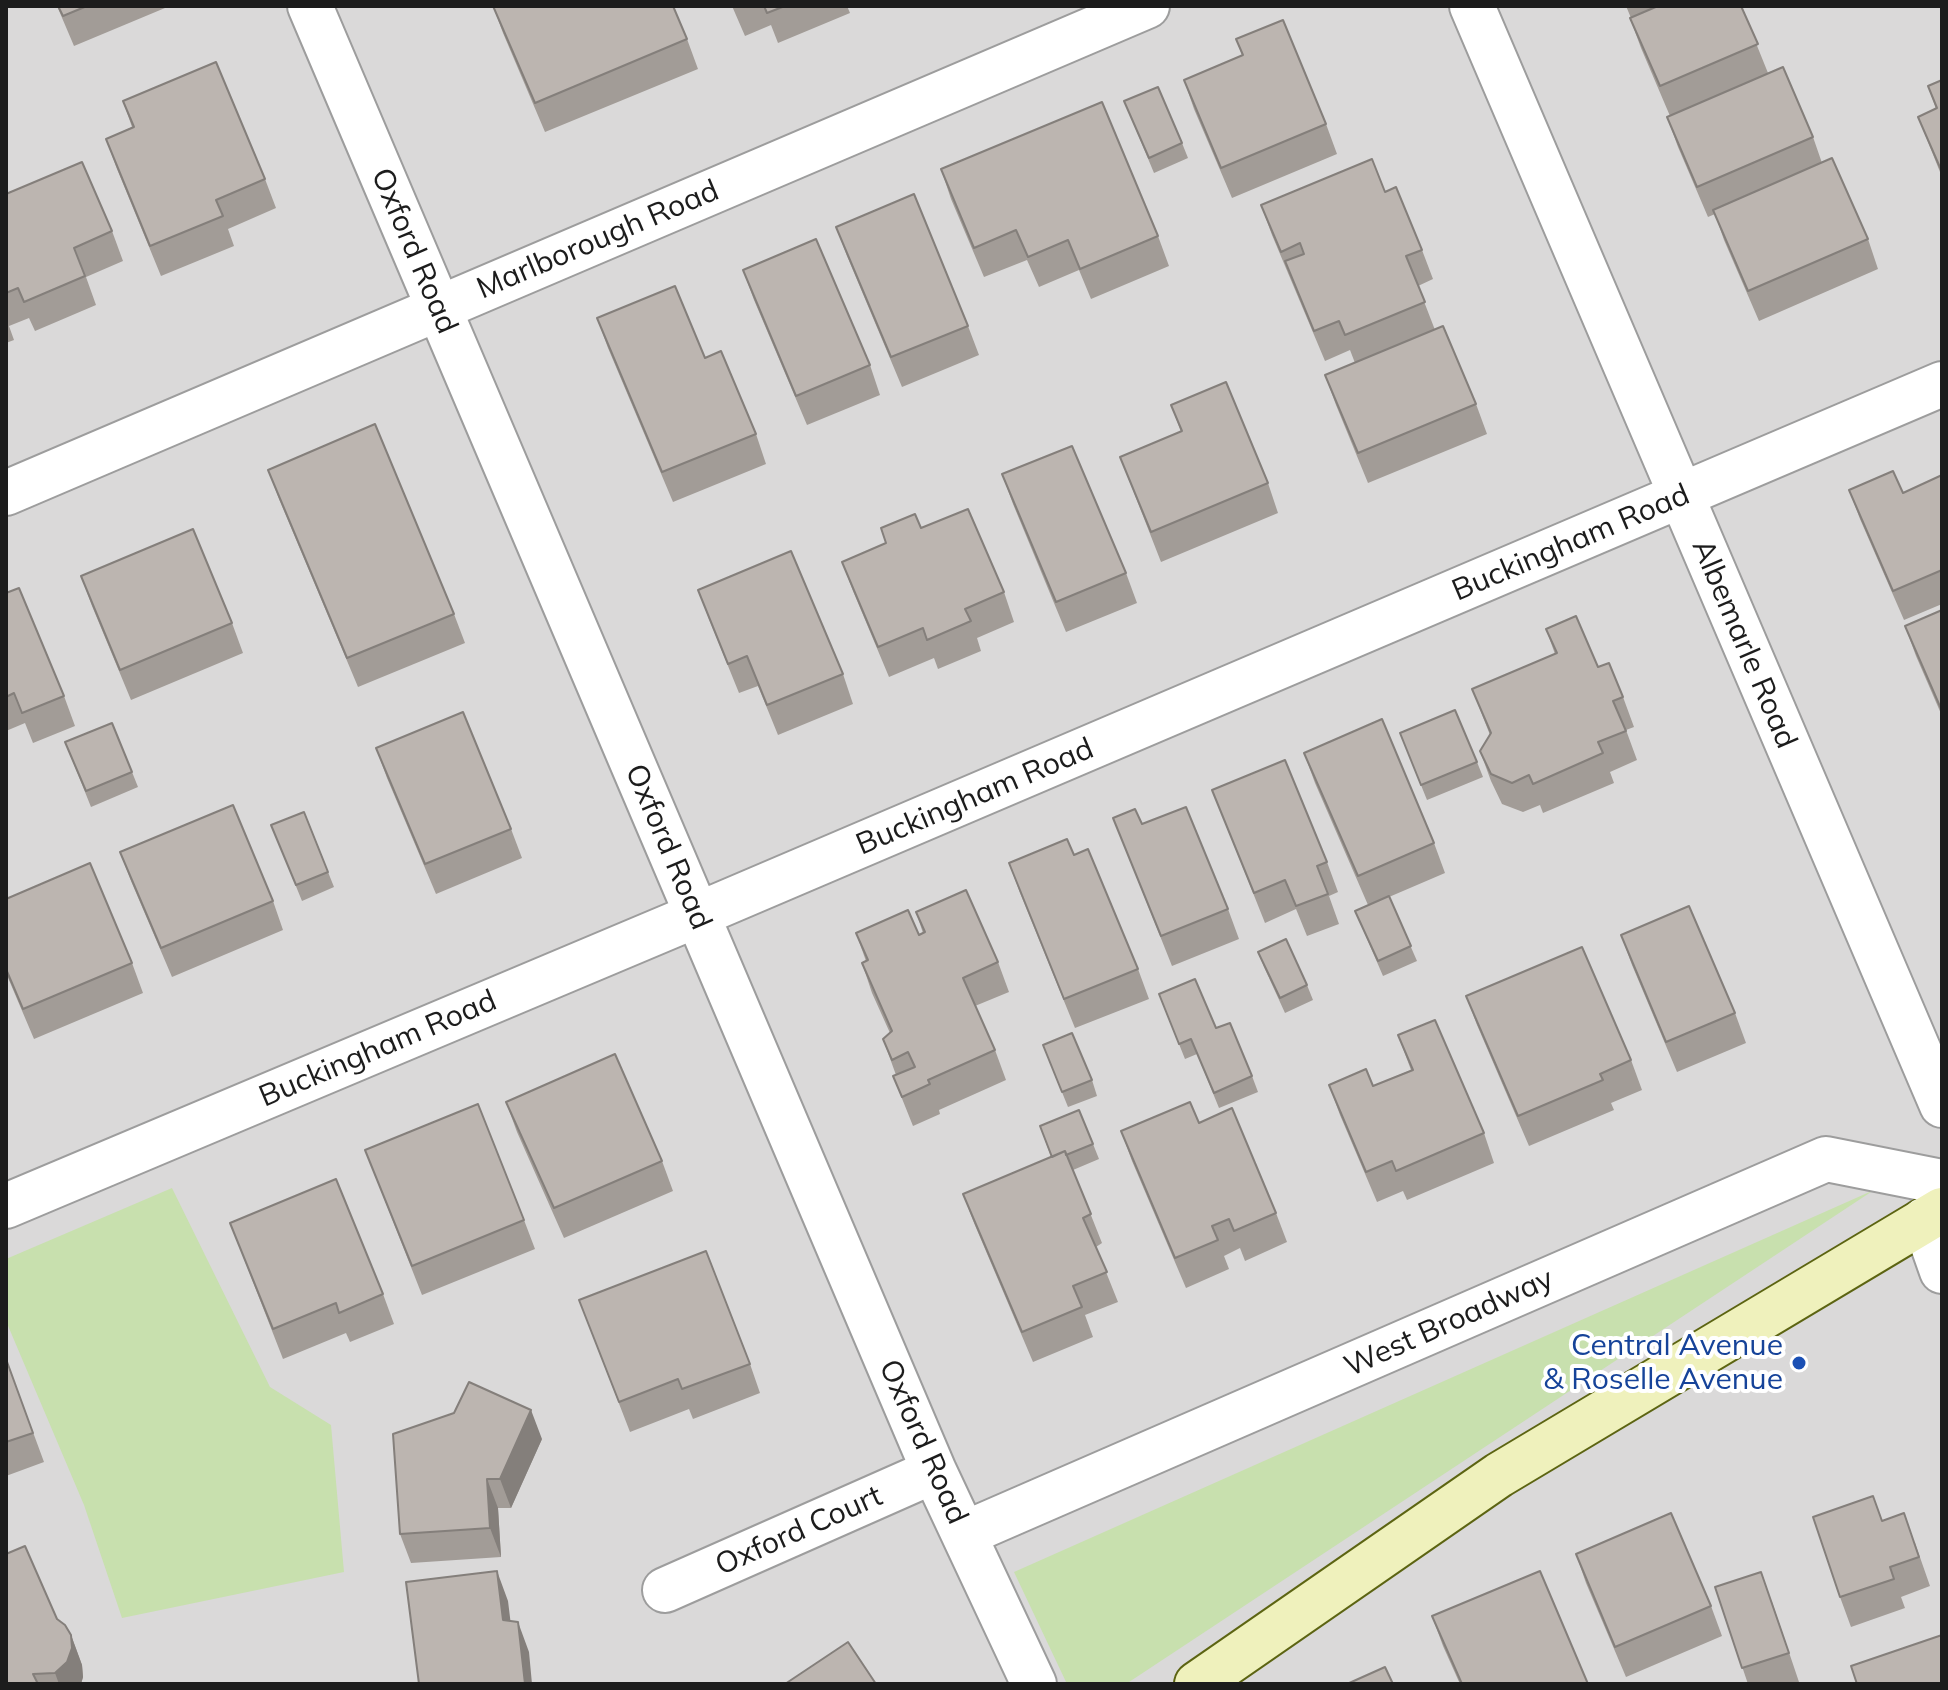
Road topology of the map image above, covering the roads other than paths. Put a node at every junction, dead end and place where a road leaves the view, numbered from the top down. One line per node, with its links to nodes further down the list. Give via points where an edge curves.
1 (310, 6): 4 (street, Oxford Road)
2 (1147, 6): 4 (street, Marlborough Road)
3 (1472, 6): 7 (street, Albemarle Road)
4 (439, 308): 6 (street, Marlborough Road); 8 (street, Oxford Road)
5 (1942, 384): 7 (street, Buckingham Road)
6 (6, 493)
7 (1681, 496): 8 (street, Buckingham Road); 9 (street, Albemarle Road)
8 (697, 915): 11 (street, Buckingham Road); 14 (street, Oxford Road)
9 (1942, 1105)
10 (1942, 1182): 15 (street, West Broadway, via 1826,1159)
11 (6, 1206)
12 (1933, 1215): 13 (street); 18 (main road, via 1499,1475)
13 (1942, 1271)
14 (934, 1471): 15 (street, Oxford Road); 16 (street, Oxford Court)
15 (964, 1534): 17 (street, Oxford Road)
16 (665, 1590)
17 (1034, 1684)
18 (1197, 1684)

